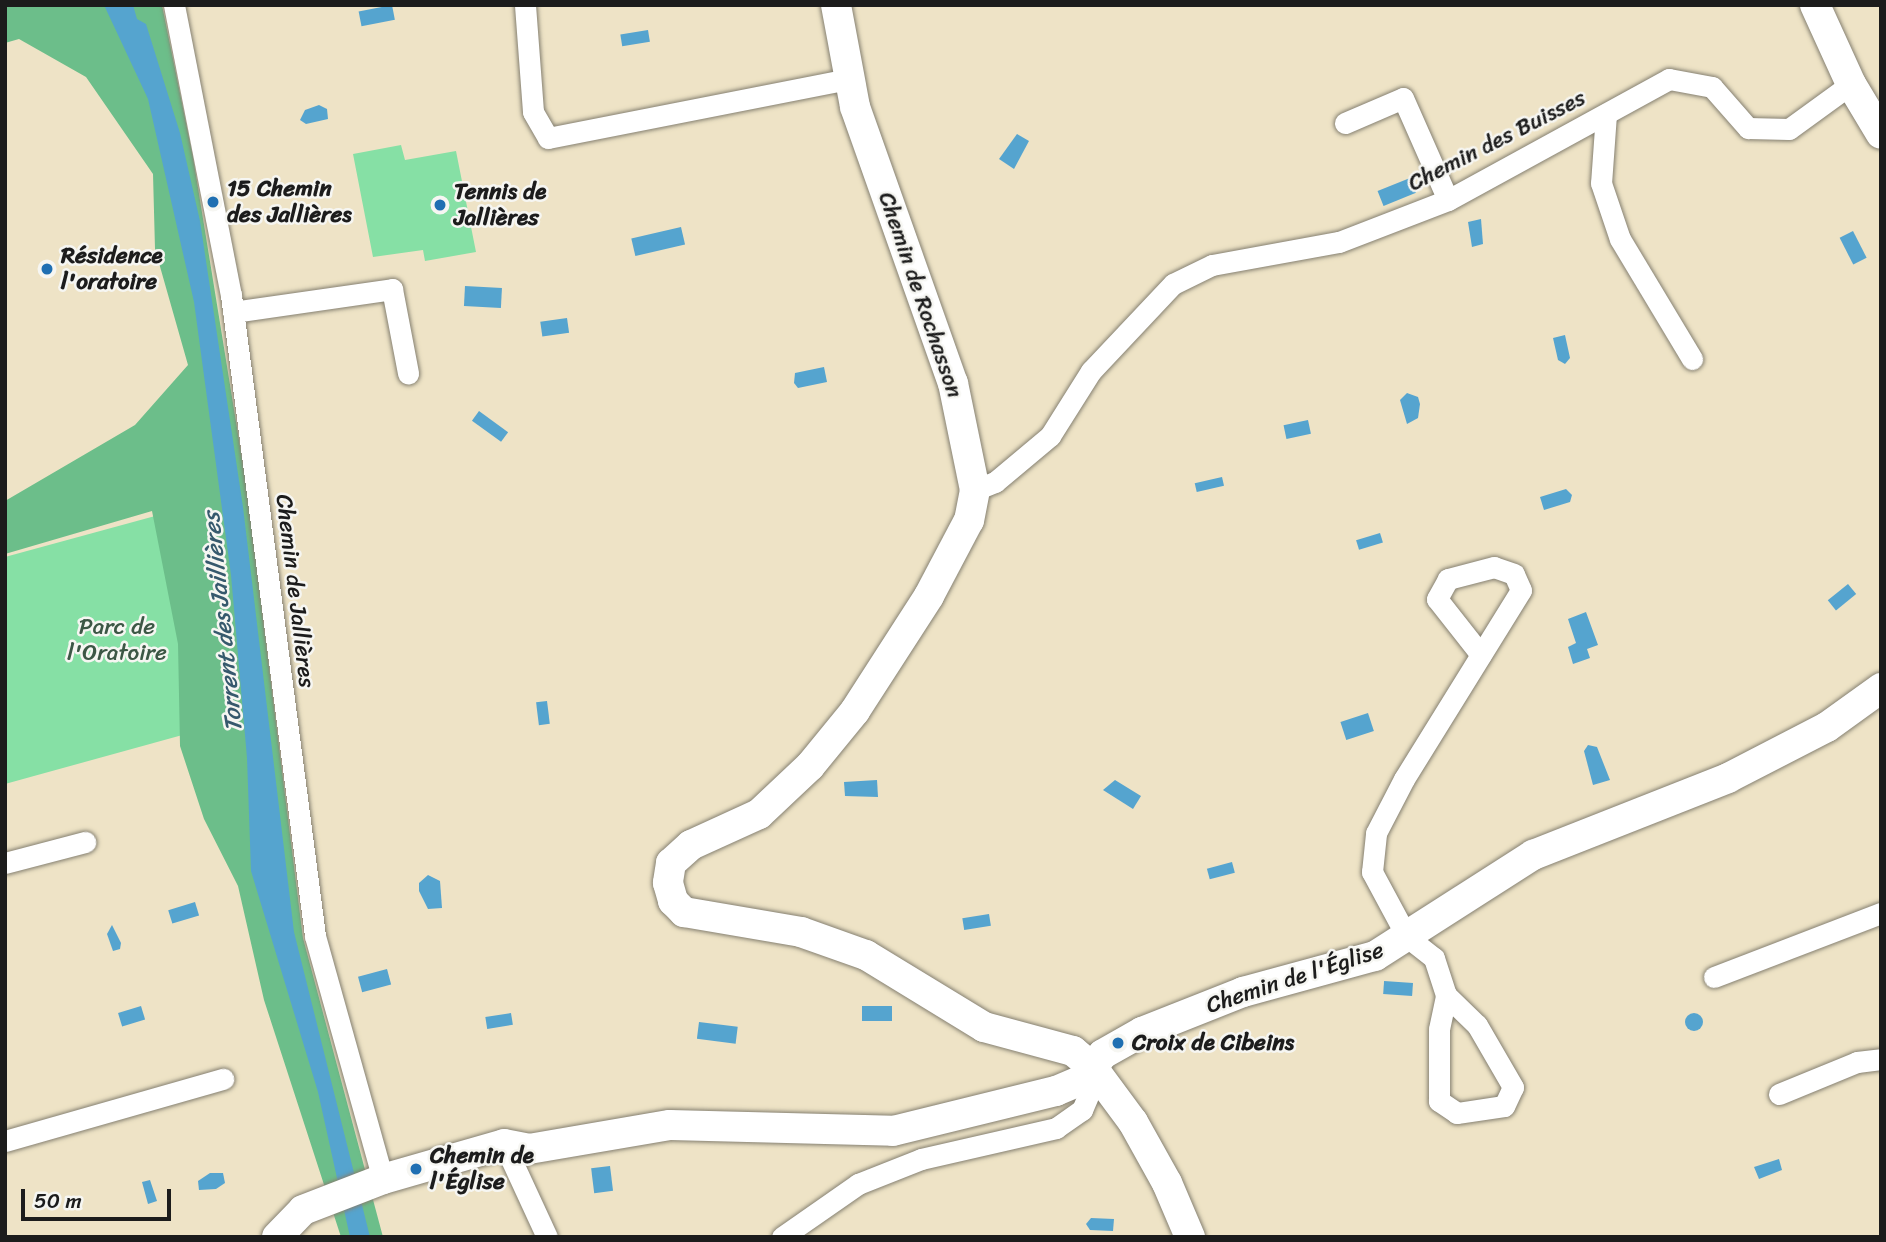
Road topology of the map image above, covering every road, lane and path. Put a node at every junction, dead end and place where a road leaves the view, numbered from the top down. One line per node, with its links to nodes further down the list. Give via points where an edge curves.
1 (174, 5): 11 (street, Chemin de Jallières)
2 (525, 5): 5 (street, via 533,112 548,138)
3 (835, 5): 5 (street, Chemin de Rochasson)
4 (1815, 5): 6 (street)
5 (848, 79): 14 (street, Chemin de Rochasson, via 953,383)
6 (1851, 84): 7 (street, Chemin des Buisses, via 1789,129 1748,128 1712,88 1669,79); 9 (street)
7 (1606, 114): 10 (street, Chemin des Buisses); 12 (street, via 1601,183 1620,239)
8 (1345, 123): 10 (street, via 1403,98)
9 (1881, 134)
10 (1448, 200): 14 (street, Chemin des Buisses, via 1339,242 1212,265 1172,284 1091,371 1050,436 995,482)
11 (233, 312): 13 (street, via 392,289); 29 (street, Chemin de Jallières, via 316,936)
12 (1692, 359)
13 (408, 373)
14 (975, 490): 24 (street, Chemin de Rochasson, via 969,520 929,596 855,710 810,766 759,814 722,827 671,863 668,883 673,901 684,912 801,932 866,955 984,1027 1073,1051)
15 (1481, 655): 20 (street, via 1376,833 1372,872)
16 (1881, 688): 20 (street, Chemin de l'Église, via 1827,727 1728,778 1533,855)
17 (85, 842): 18 (street)
18 (5, 863)
19 (1881, 913): 21 (street)
20 (1407, 937): 22 (street, via 1434,958); 24 (street, Chemin de l'Église, via 1375,956 1243,992 1142,1032 1118,1043)
21 (1714, 976)
22 (1446, 995): 22 (street, via 1439,1029 1439,1101 1457,1113 1504,1106 1513,1087 1477,1025)
23 (1881, 1059): 26 (street, via 1857,1062)
24 (1095, 1071): 28 (street, Chemin de l'Église, via 1056,1091 893,1131 670,1125 529,1149); 32 (street, via 1082,1110 1056,1129 921,1159 858,1184); 33 (street, Chemin de Rochasson, via 1133,1122)
25 (223, 1079): 27 (street)
26 (1779, 1094)
27 (5, 1141)
28 (504, 1144): 29 (street, Chemin de l'Église); 31 (street)
29 (377, 1181): 30 (street, Chemin de l'Église, via 303,1210)
30 (277, 1237)
31 (547, 1237)
32 (782, 1237)
33 (1190, 1237)

